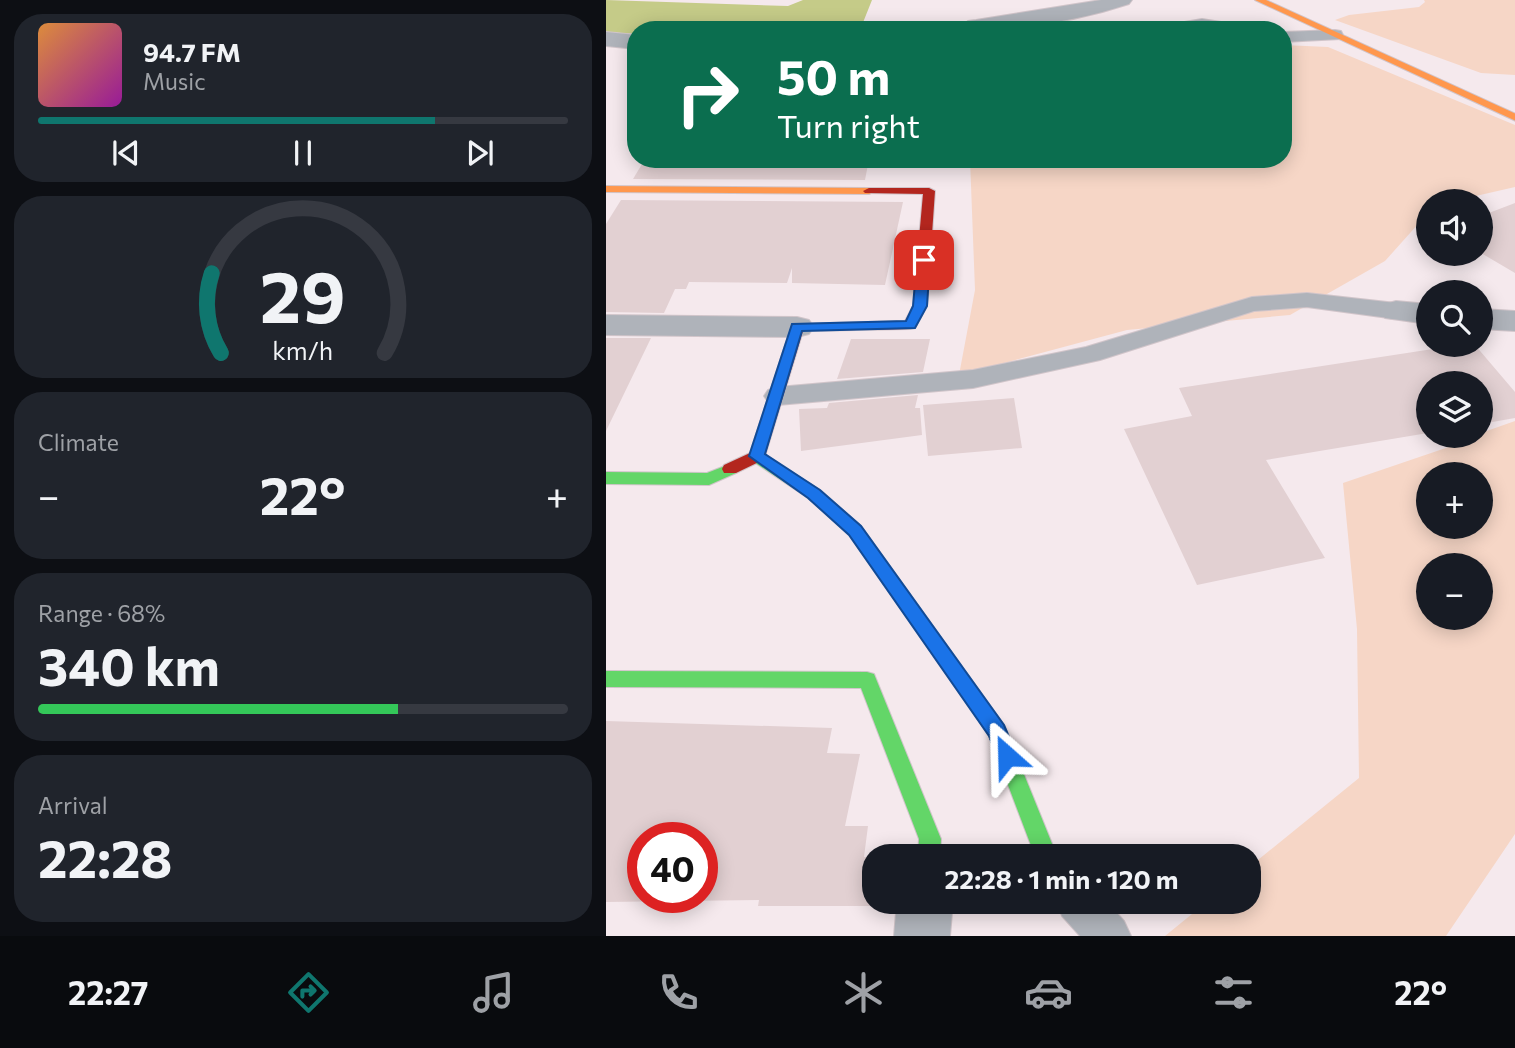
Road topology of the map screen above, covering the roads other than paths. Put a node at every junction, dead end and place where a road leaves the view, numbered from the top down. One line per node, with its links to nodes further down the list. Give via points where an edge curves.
1 (1122, 0): 3 (street, via 1091,10)
2 (1259, 0): 4 (street)
3 (1012, 21)
4 (1335, 35): 5 (lane); 8 (street)
5 (1292, 37)
6 (606, 39): 7 (street)
7 (627, 41)
8 (1515, 118)
9 (606, 189): 15 (street, via 929,191 920,306 910,326)
10 (1396, 311): 11 (street); 16 (lane, via 1307,300 1252,304 1091,354 973,379)
11 (1416, 313)
12 (1493, 320): 13 (street)
13 (1515, 321)
14 (606, 326): 15 (street)
15 (797, 327): 16 (street)
16 (778, 396): 17 (street)
17 (757, 456): 18 (street, via 709,479); 21 (street, via 814,494 855,530 997,731)
18 (606, 478)
19 (606, 679): 20 (street, via 867,680)
20 (930, 844)
21 (1041, 844)
22 (924, 914): 24 (street)
23 (1089, 914): 25 (lane)
24 (922, 936)
25 (1109, 936)

